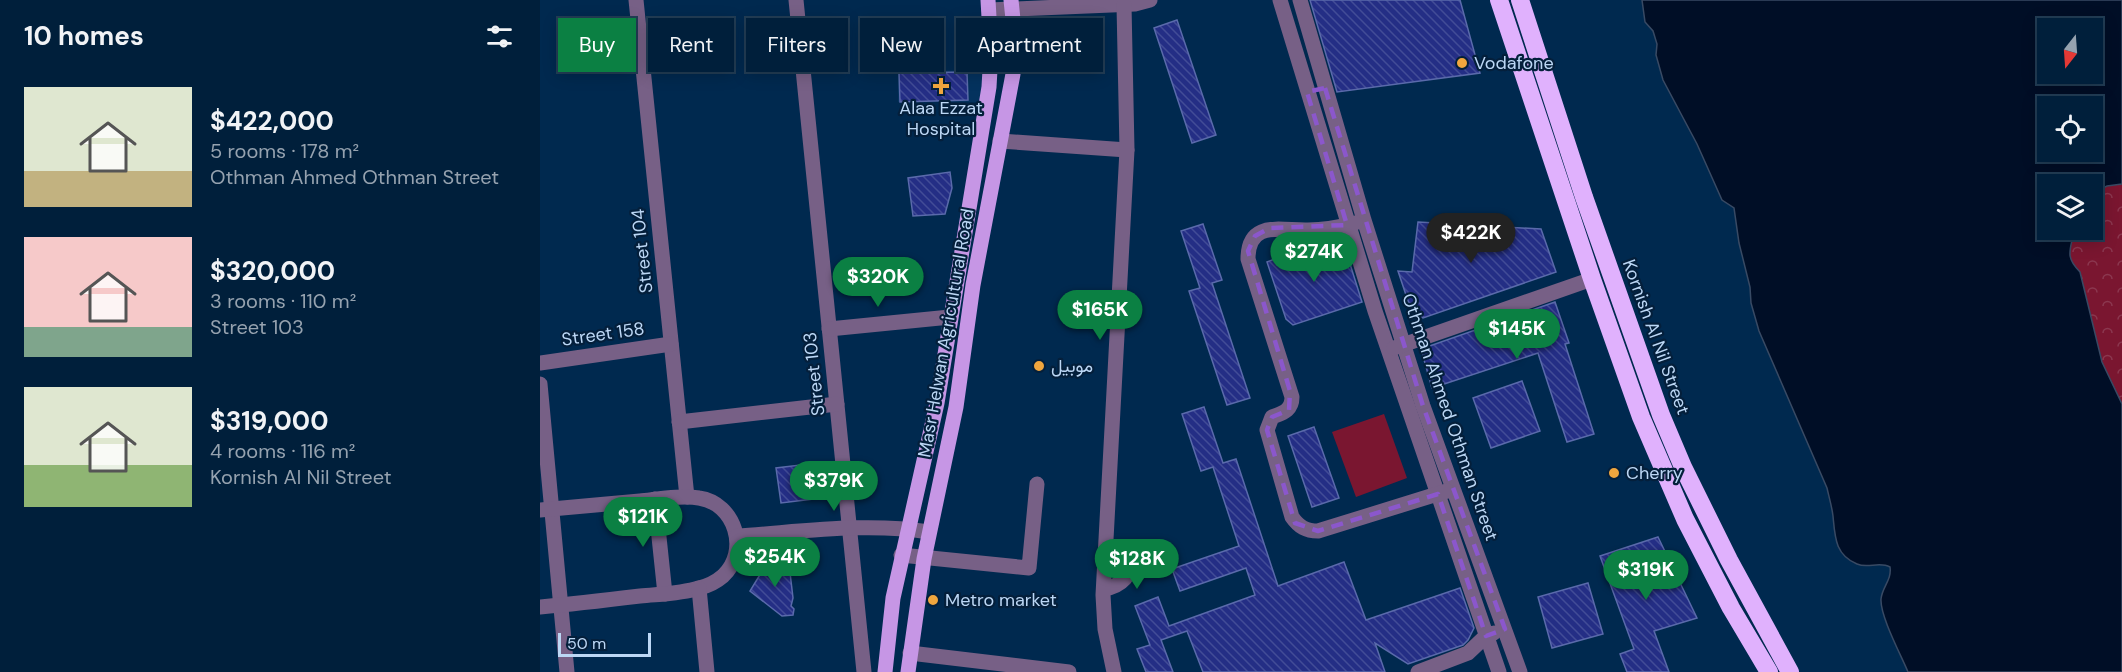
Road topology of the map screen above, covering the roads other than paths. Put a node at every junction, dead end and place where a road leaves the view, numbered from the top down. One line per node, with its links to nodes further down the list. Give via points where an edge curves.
1 (636, 0): 20 (street, Street 104)
2 (796, 0): 19 (street, Street 103)
3 (1150, 0): 10 (street)
4 (1280, 0): 12 (street, Othman Ahmed Othman Street)
5 (1300, 0): 11 (street, Othman Ahmed Othman Street)
6 (1499, 0): 17 (highway)
7 (1520, 0): 60 (highway, Kornish Al Nil Street, via 1661,415 1729,560)
8 (1012, 4): 9 (street); 10 (street); 13 (main road, Masr Helwan Agricultural Road, via 1014,62)
9 (988, 5): 18 (main road, Masr Helwan Agricultural Road, via 989,87)
10 (1124, 5): 14 (street)
11 (1325, 88): 12 (street); 15 (street, Othman Ahmed Othman Street)
12 (1307, 92): 16 (street, Othman Ahmed Othman Street)
13 (1000, 141): 14 (street); 34 (main road, Masr Helwan Agricultural Road, via 973,285 956,407)
14 (1127, 150): 40 (street)
15 (1364, 220): 16 (street); 21 (street, Othman Ahmed Othman Street)
16 (1347, 225): 22 (street, Othman Ahmed Othman Street); 28 (street, via 1306,230 1270,228 1256,236 1248,251 1292,398 1286,411 1272,417 1267,430 1292,517 1300,527 1318,531)
17 (1592, 279): 21 (street); 59 (highway, via 1664,473 1708,565)
18 (950, 317): 19 (street); 33 (main road, Masr Helwan Agricultural Road, via 930,438)
19 (829, 329): 25 (street, Street 103)
20 (671, 344): 23 (street, Street 158); 26 (street, Street 104)
21 (1404, 345): 22 (street); 28 (street, Othman Ahmed Othman Street)
22 (1388, 350): 28 (street, Othman Ahmed Othman Street)
23 (540, 363)
24 (540, 384): 31 (street)
25 (837, 404): 26 (street); 32 (street, Street 103)
26 (679, 422): 29 (street, Street 104)
27 (1037, 484): 38 (street, via 1029,568)
28 (1445, 491): 44 (street, Othman Ahmed Othman Street); 45 (street, Othman Ahmed Othman Street)
29 (687, 497): 30 (street); 35 (street, via 708,500 725,512)
30 (655, 499): 31 (street); 41 (street)
31 (546, 510): 42 (street)
32 (850, 528): 33 (street); 35 (street); 52 (street, Street 103)
33 (908, 529): 34 (street); 36 (main road, Masr Helwan Agricultural Road)
34 (929, 532): 38 (main road, Masr Helwan Agricultural Road)
35 (737, 536): 39 (street, via 737,550 724,575)
36 (901, 555): 38 (street); 53 (main road, Masr Helwan Agricultural Road)
37 (1132, 556): 40 (street, via 1125,579)
38 (924, 559): 47 (main road, Masr Helwan Agricultural Road)
39 (699, 588): 41 (street); 51 (street)
40 (1104, 589): 56 (street, via 1105,629)
41 (665, 594): 42 (street)
42 (561, 605): 43 (street); 50 (street)
43 (540, 607)
44 (1504, 629): 45 (street); 46 (street, Othman Ahmed Othman Street)
45 (1486, 636): 48 (street); 49 (street, Othman Ahmed Othman Street)
46 (1513, 652): 49 (street); 58 (street, Othman Ahmed Othman Street)
47 (910, 653): 54 (main road, Masr Helwan Agricultural Road); 55 (street)
48 (1468, 653): 49 (street); 57 (street)
49 (1496, 666)
50 (567, 672)
51 (707, 672)
52 (864, 672)
53 (885, 672)
54 (908, 672)
55 (1069, 672)
56 (1114, 672)
57 (1418, 672)
58 (1520, 672)
59 (1769, 672)
60 (1790, 672)

